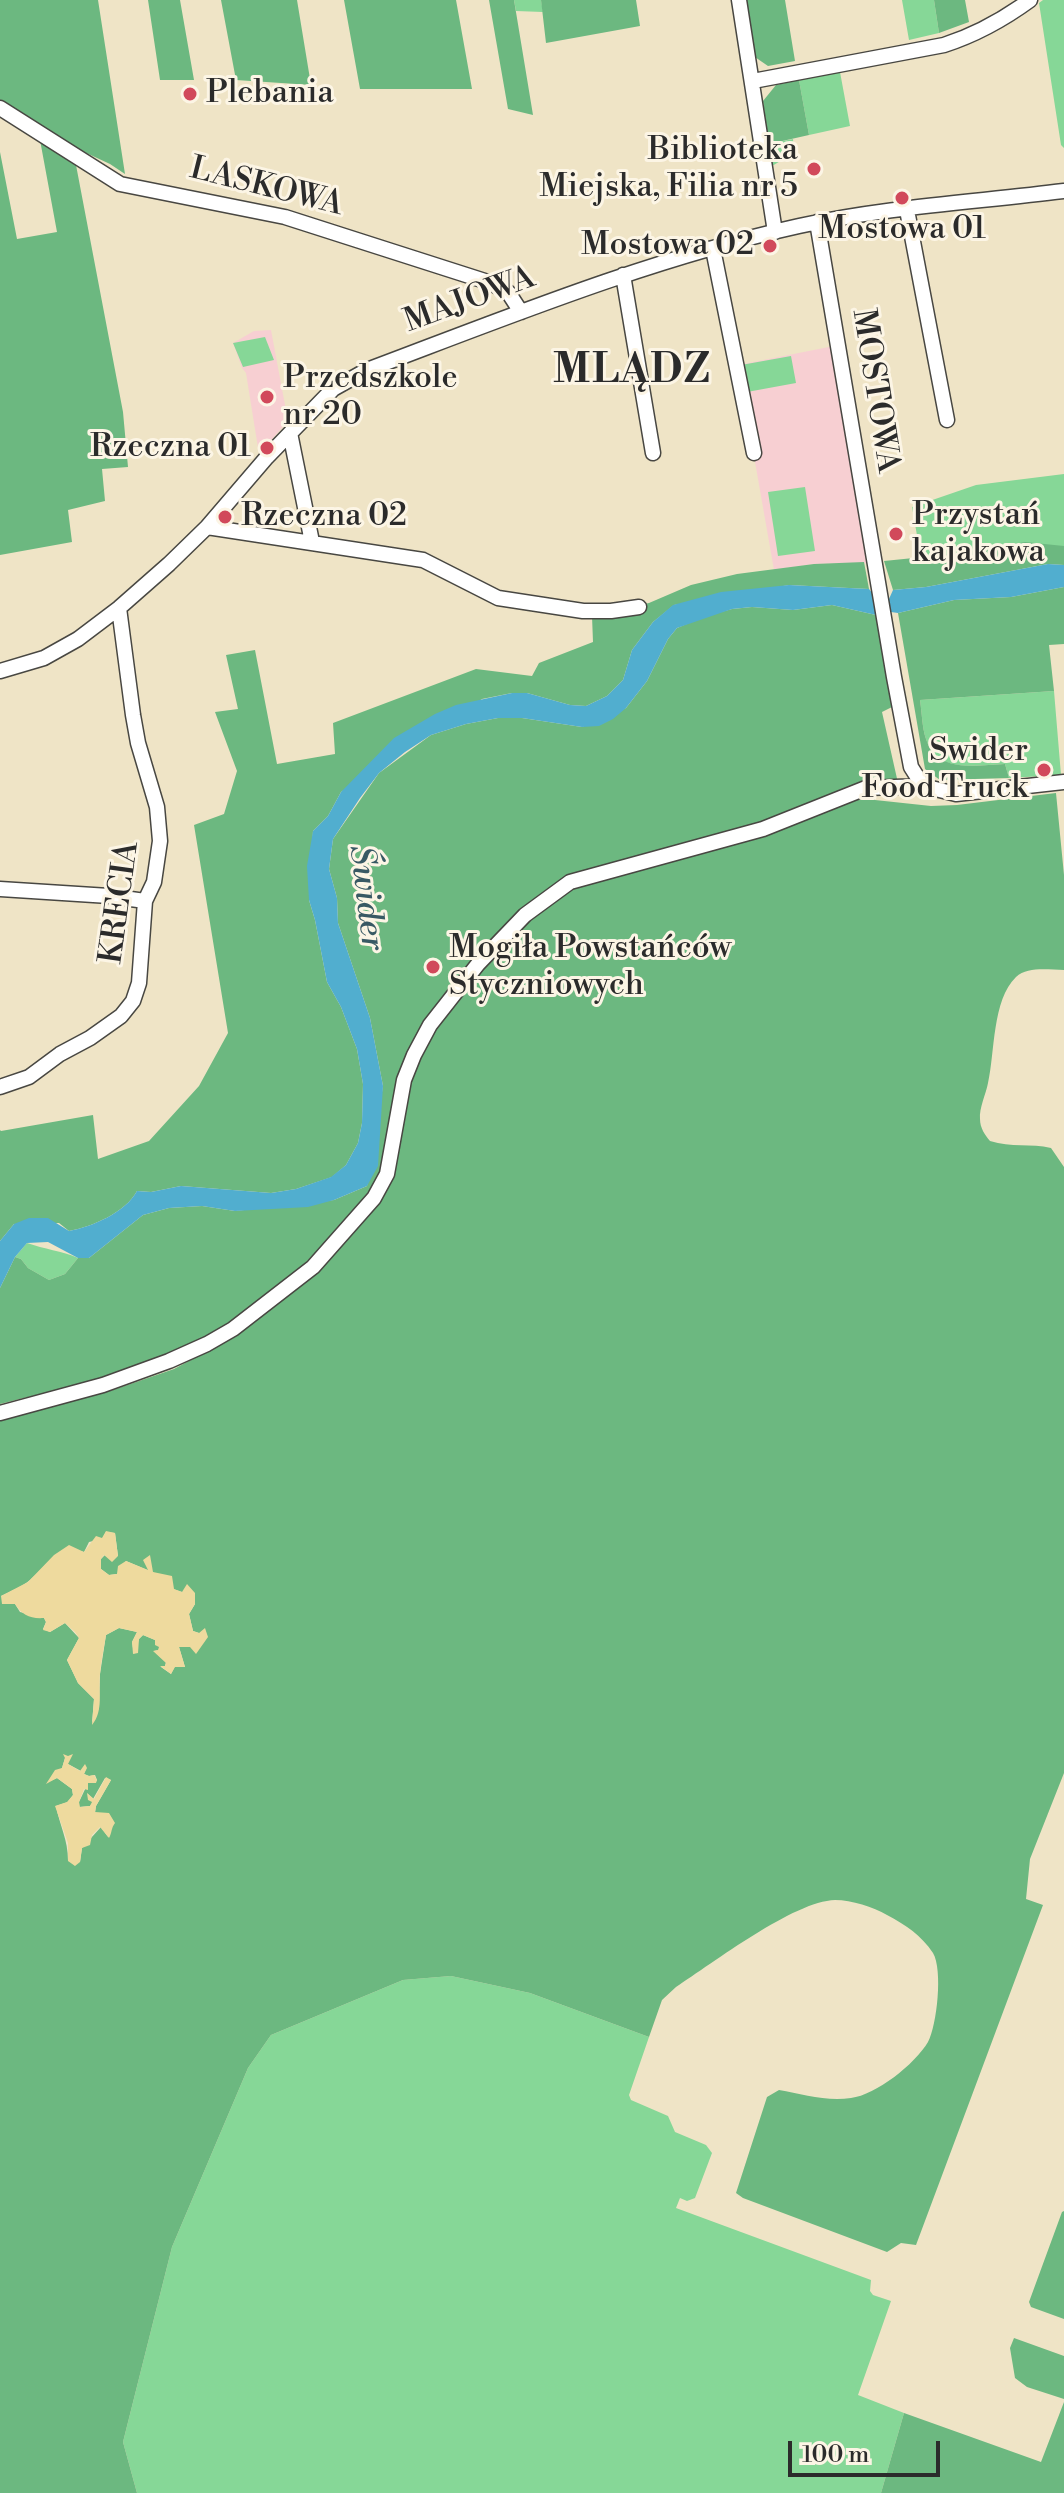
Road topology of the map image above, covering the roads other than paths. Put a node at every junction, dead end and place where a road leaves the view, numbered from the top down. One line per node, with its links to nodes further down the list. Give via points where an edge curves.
1 (739, 0): 4 (street)
2 (1030, 0): 3 (street)
3 (1015, 5): 4 (street, via 944,45)
4 (753, 81): 9 (street)
5 (0, 108): 12 (street, LASKOWA, via 120,184 285,217 488,282 508,292)
6 (1064, 191): 7 (street, MAJOWA)
7 (907, 210): 8 (street, MAJOWA); 13 (street)
8 (817, 222): 9 (street, MAJOWA); 23 (street, MOSTOWA, via 892,666 911,767)
9 (775, 232): 10 (street, MAJOWA)
10 (713, 249): 11 (street, MAJOWA); 16 (street)
11 (623, 275): 12 (street, MAJOWA); 15 (street)
12 (521, 312): 14 (street, MAJOWA, via 367,370 333,389)
13 (947, 420)
14 (290, 433): 17 (street, MAJOWA); 18 (street)
15 (653, 453)
16 (754, 453)
17 (207, 527): 18 (street); 20 (street, MAJOWA)
18 (312, 542): 19 (street, via 423,560 498,598 583,611)
19 (639, 607)
20 (119, 608): 21 (street, MAJOWA, via 44,658); 25 (street, KRECIA, via 138,743 157,807 160,841 154,882)
21 (0, 671)
22 (1064, 782): 23 (street, via 956,794)
23 (923, 786): 27 (street, via 866,788 763,829 570,882 525,915 430,1025 404,1080 387,1174 374,1198 313,1267 207,1344 103,1385)
24 (0, 889): 25 (street)
25 (145, 901): 26 (street, KRECIA, via 133,1001 90,1038 29,1077)
26 (0, 1087)
27 (0, 1413)

